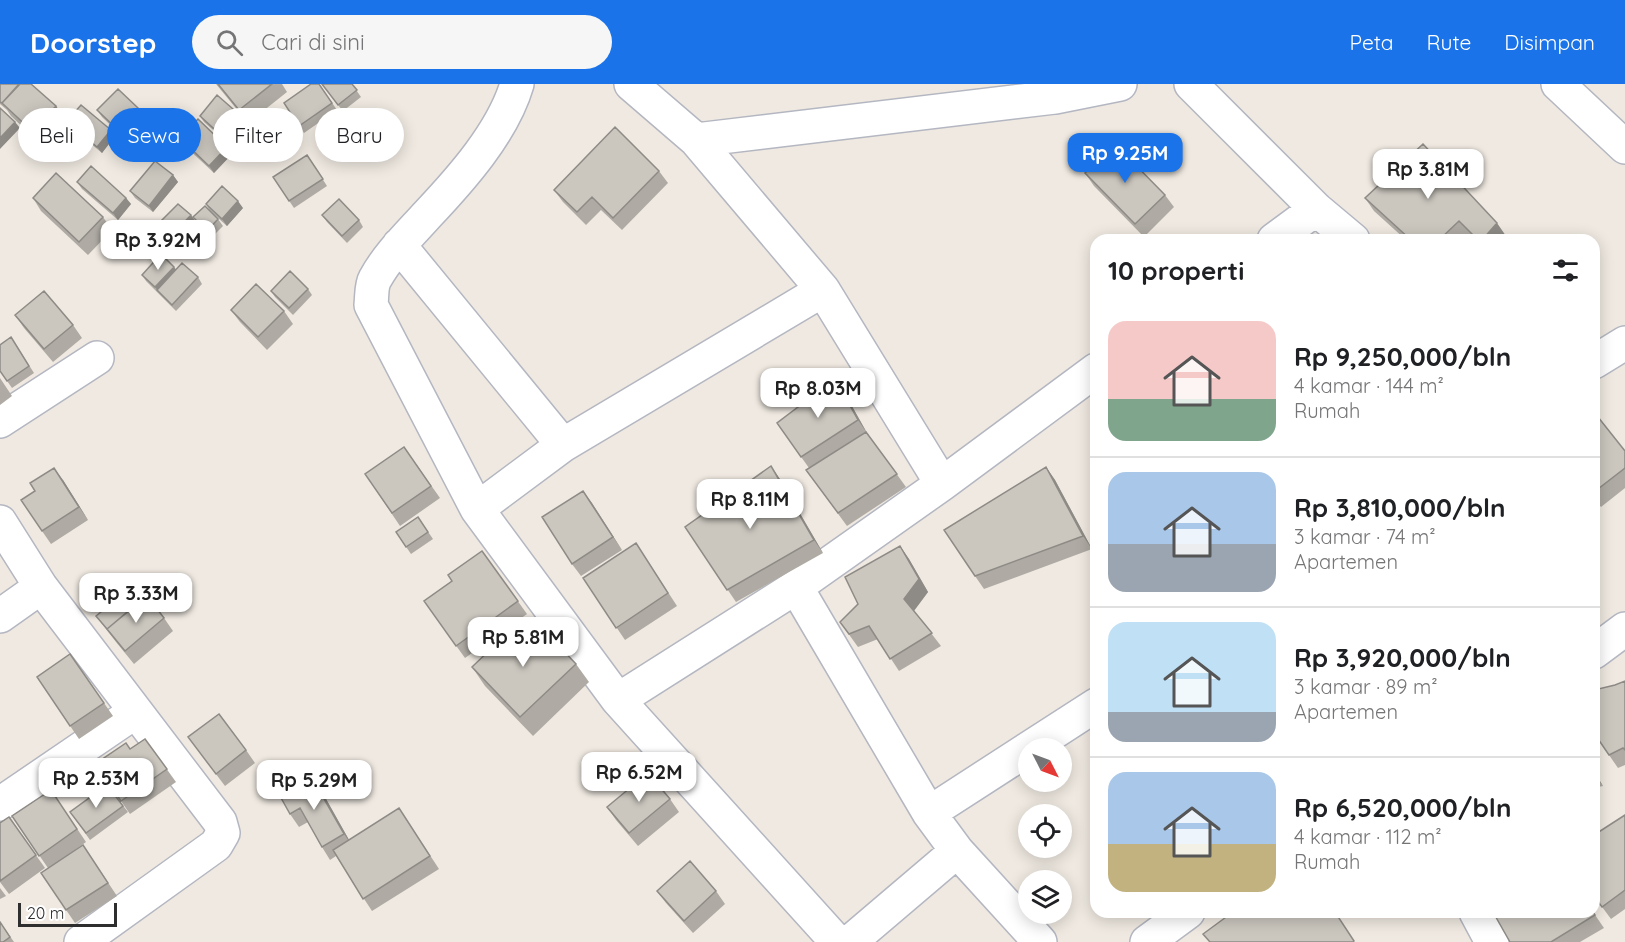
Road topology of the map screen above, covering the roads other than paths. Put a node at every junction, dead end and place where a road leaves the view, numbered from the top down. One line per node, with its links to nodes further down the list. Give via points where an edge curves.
1 (517, 84): 12 (street, via 486,146)
2 (631, 84): 7 (street)
3 (1120, 84): 6 (street)
4 (1191, 84): 9 (street)
5 (1558, 84): 8 (street)
6 (1055, 90): 7 (street)
7 (696, 140): 13 (street)
8 (1625, 147)
9 (1316, 208): 10 (street); 11 (street)
10 (1282, 234)
11 (1346, 234)
12 (399, 245): 19 (street); 21 (street, via 374,280 371,305)
13 (823, 290): 19 (street); 20 (street)
14 (1625, 343): 16 (street)
15 (97, 358): 18 (street)
16 (1600, 358)
17 (1090, 374): 20 (street)
18 (0, 421)
19 (563, 446): 21 (street)
20 (942, 484): 24 (street)
21 (477, 509): 28 (street)
22 (0, 522): 23 (street)
23 (41, 587): 25 (street); 30 (street)
24 (796, 587): 28 (street); 32 (street)
25 (0, 616)
26 (1625, 629): 27 (street)
27 (1600, 648)
28 (618, 700): 37 (street)
29 (1090, 709): 32 (street)
30 (135, 712): 31 (street); 36 (street, via 220,822 223,833 216,845)
31 (0, 804)
32 (929, 813): 33 (street)
33 (957, 851): 38 (street); 39 (street)
34 (1180, 918): 40 (street)
35 (1479, 918): 41 (street)
36 (81, 942)
37 (837, 942)
38 (850, 942)
39 (1040, 942)
40 (1147, 942)
41 (1492, 942)

